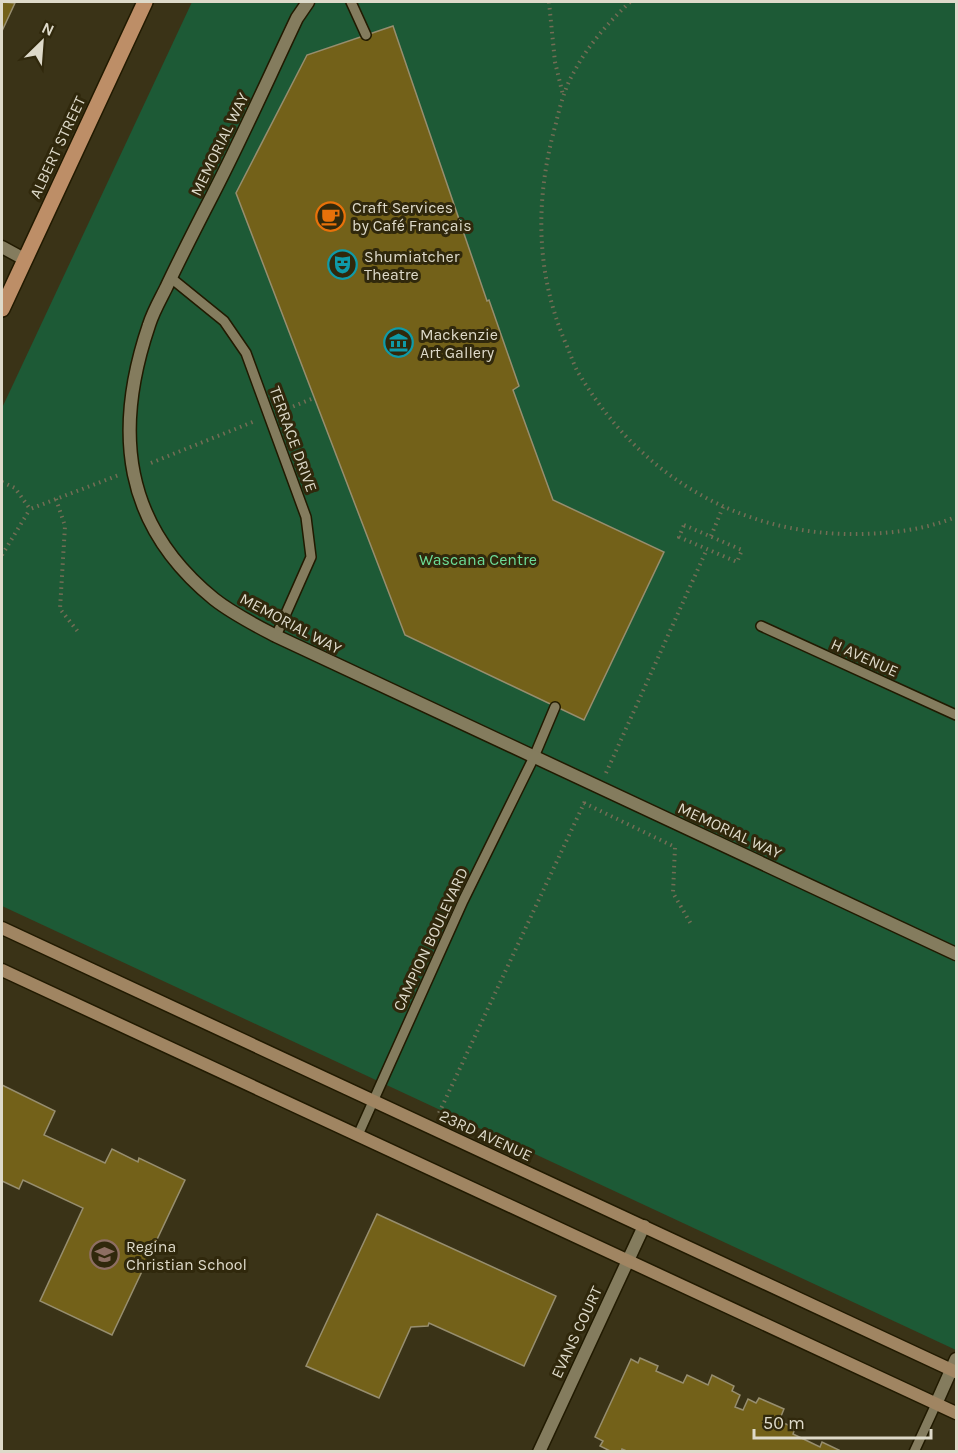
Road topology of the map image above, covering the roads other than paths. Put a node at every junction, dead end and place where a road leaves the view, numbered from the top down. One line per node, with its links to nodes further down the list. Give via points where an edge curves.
1 (145, 2): 6 (main road, ALBERT STREET)
2 (308, 2): 7 (street, MEMORIAL WAY)
3 (351, 2): 4 (lane)
4 (366, 35)
5 (2, 247): 6 (street)
6 (24, 259): 8 (main road, ALBERT STREET)
7 (171, 278): 10 (lane, TERRACE DRIVE, via 224,321 246,353 306,517 311,557); 10 (street, MEMORIAL WAY, via 150,322 135,371 129,439 133,470 145,510 161,543 215,599)
8 (2, 309)
9 (761, 626): 12 (lane, H AVENUE)
10 (276, 636): 13 (street, MEMORIAL WAY)
11 (555, 707): 13 (lane, CAMPION BOULEVARD)
12 (957, 715)
13 (534, 757): 15 (street, MEMORIAL WAY); 17 (lane, CAMPION BOULEVARD, via 463,901)
14 (2, 928): 17 (main road, 23RD AVENUE)
15 (956, 953)
16 (2, 970): 18 (main road)
17 (373, 1101): 18 (lane, CAMPION BOULEVARD); 19 (main road, 23RD AVENUE)
18 (358, 1135): 20 (main road)
19 (644, 1226): 20 (street, EVANS COURT); 21 (main road, 23RD AVENUE)
20 (628, 1261): 22 (main road); 24 (street, EVANS COURT)
21 (955, 1367): 22 (street)
22 (936, 1404): 23 (main road); 25 (lane)
23 (957, 1413)
24 (539, 1452)
25 (914, 1452)

